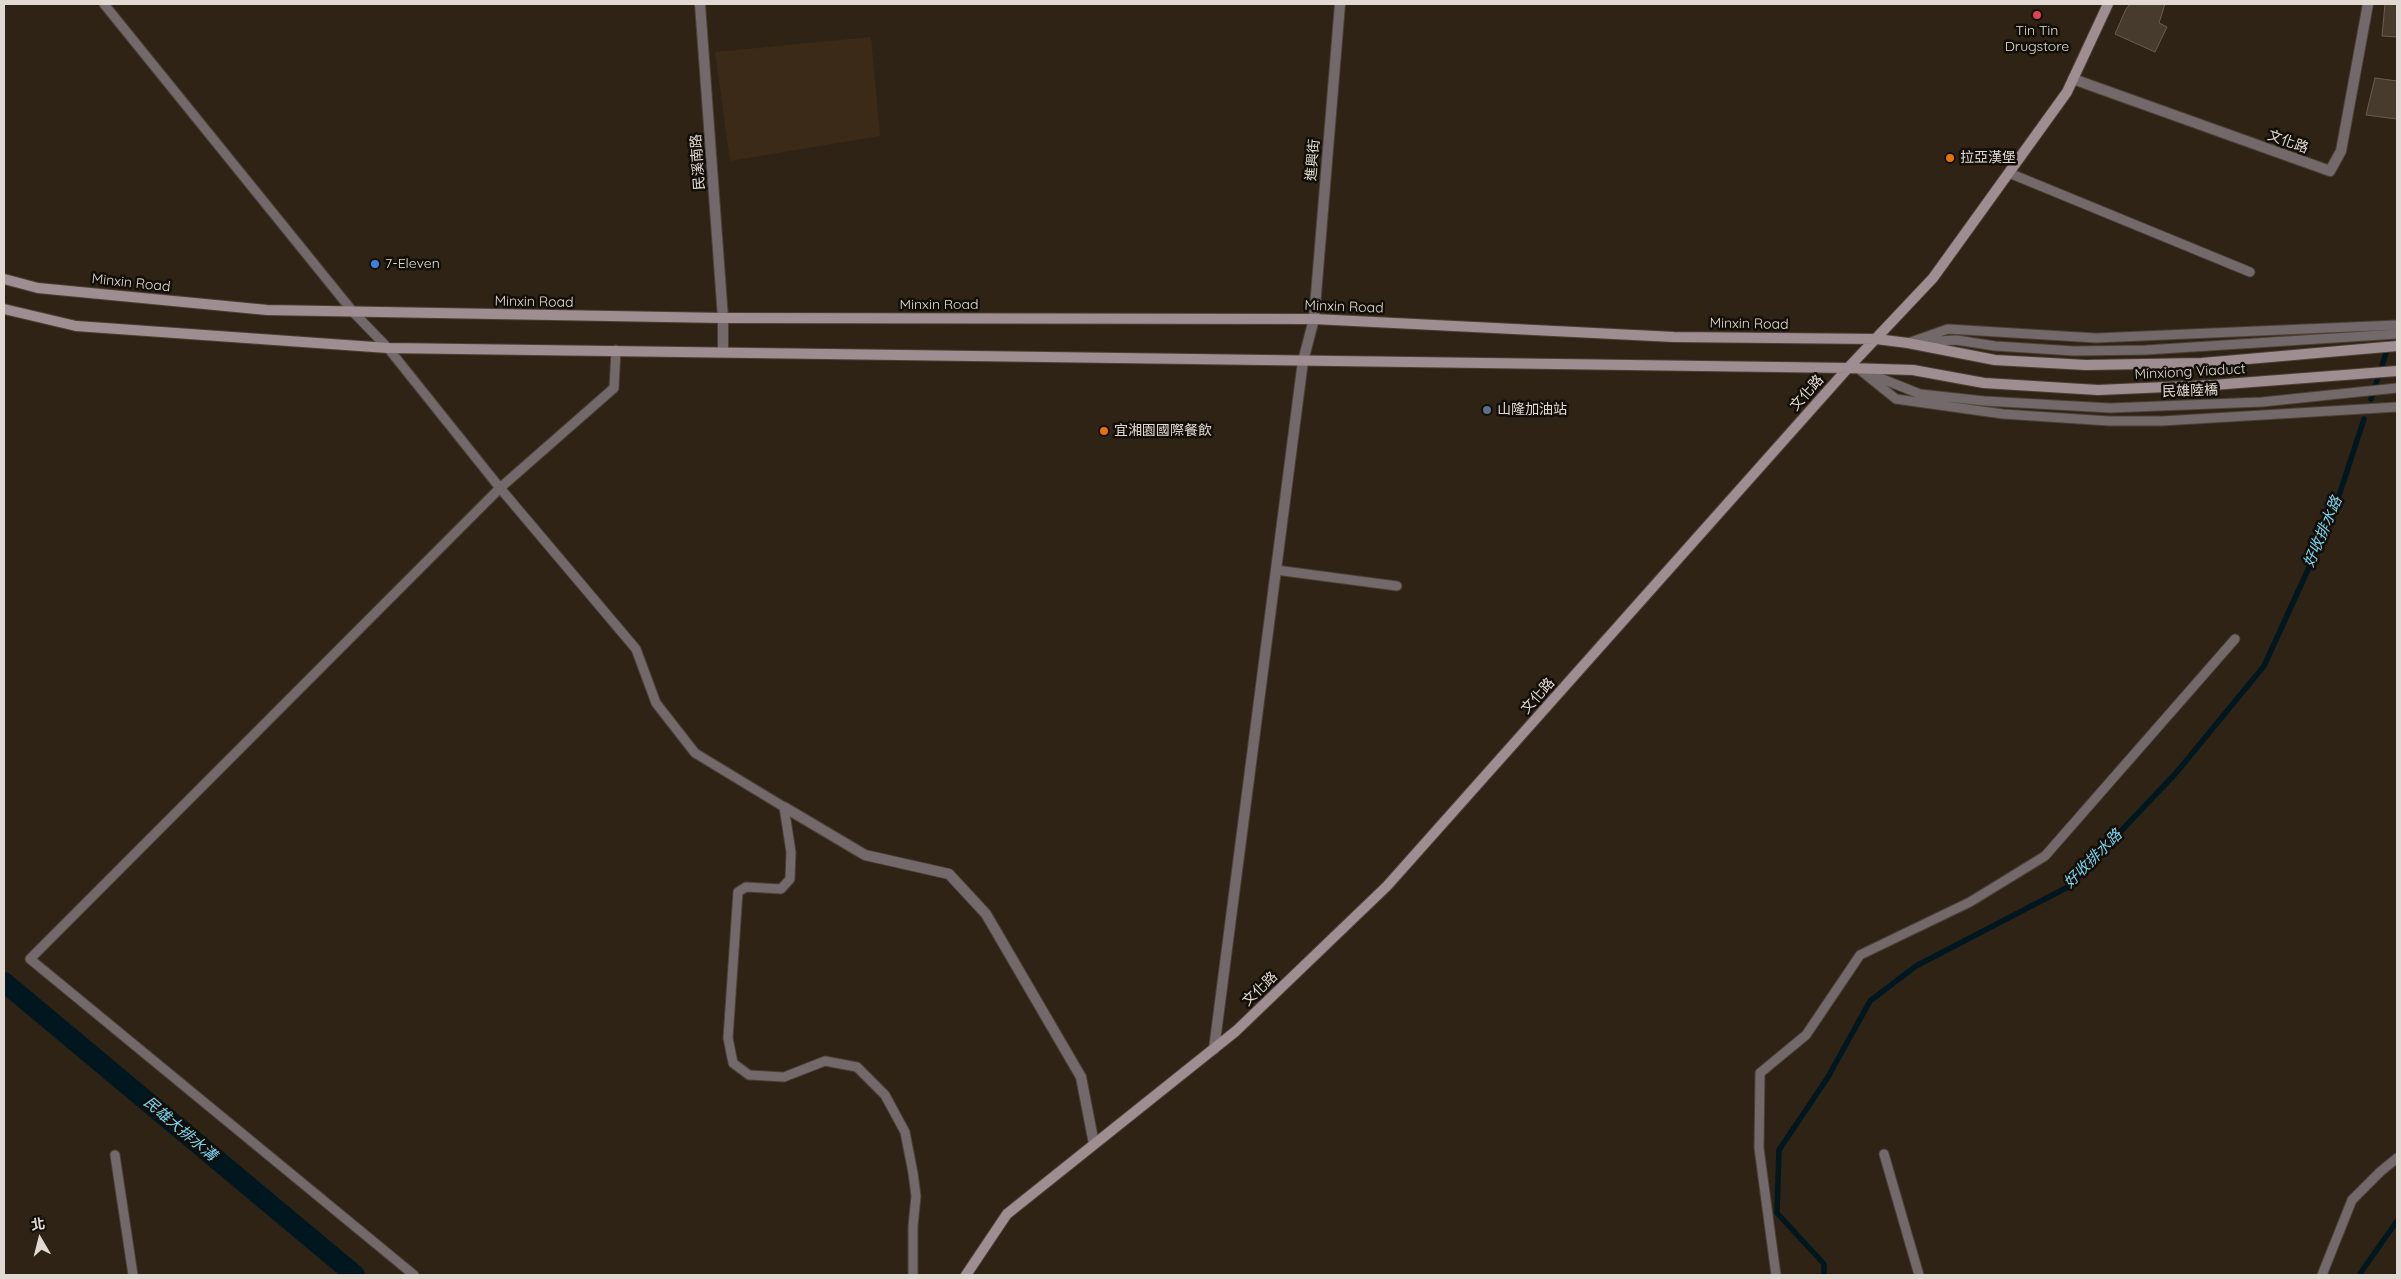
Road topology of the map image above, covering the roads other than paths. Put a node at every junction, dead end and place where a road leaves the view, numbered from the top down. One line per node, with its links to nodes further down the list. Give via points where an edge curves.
1 (104, 4): 11 (lane)
2 (700, 4): 12 (street, 民溪南路)
3 (1340, 4): 13 (street, 進興街)
4 (2108, 4): 6 (main road, 文化路)
5 (2368, 4): 6 (street, 文化路, via 2342,151 2330,171)
6 (2073, 79): 7 (main road, 文化路)
7 (2009, 173): 8 (lane); 16 (main road, 文化路, via 1934,278)
8 (2250, 272)
9 (4, 279): 11 (main road, Minxin Road, via 38,288 258,310)
10 (4, 310): 19 (main road, via 76,326)
11 (354, 313): 12 (main road, Minxin Road); 19 (lane)
12 (723, 318): 13 (main road, Minxin Road); 21 (street, 民溪南路)
13 (1314, 319): 16 (main road, Minxin Road, via 1674,337); 22 (street, 進興街)
14 (2397, 324): 17 (lane, via 2096,338 1948,329)
15 (2397, 334): 17 (lane, via 2146,350 2074,351 1956,340)
16 (1876, 339): 17 (main road, Minxin Road); 23 (main road, 文化路)
17 (1908, 343): 18 (main road, Minxiong Viaduct, via 1995,360 2086,365 2202,363)
18 (2397, 346)
19 (388, 348): 20 (main road); 28 (lane)
20 (616, 350): 21 (main road); 28 (lane, via 614,388)
21 (724, 352): 22 (main road)
22 (1303, 361): 23 (main road); 29 (street, 進興街)
23 (1848, 368): 24 (main road, Minxiong Viaduct); 33 (main road, 文化路, via 1387,886)
24 (1860, 370): 25 (main road, Minxiong Viaduct, via 1914,370 1984,383 2098,390); 26 (lane, 民雄陸橋, via 1920,394 2110,408 2262,402); 27 (lane, via 1896,399 2003,414 2162,421)
25 (2397, 371)
26 (2397, 388)
27 (2397, 407)
28 (500, 488): 32 (lane, via 636,650 656,703 694,753); 39 (lane, via 30,959)
29 (1276, 570): 30 (lane); 33 (street, 進興街)
30 (1397, 586)
31 (2236, 639): 42 (lane, via 2045,856 1970,902 1860,955 1806,1035 1760,1073 1759,1148)
32 (784, 806): 34 (street, via 865,855 949,874 980,907 1081,1077); 40 (lane, via 791,852 790,879 780,889 746,887 738,892 728,1038 734,1063 748,1075 784,1077 825,1061 857,1067 885,1095 905,1132 914,1173)
33 (1214, 1050): 34 (main road, 文化路)
34 (1094, 1144): 41 (main road, 文化路, via 1007,1214)
35 (115, 1154): 38 (lane)
36 (1884, 1154): 43 (lane)
37 (2397, 1158): 44 (lane, via 2352,1200)
38 (133, 1275)
39 (414, 1275)
40 (913, 1275)
41 (966, 1275)
42 (1776, 1275)
43 (1919, 1275)
44 (2322, 1275)

